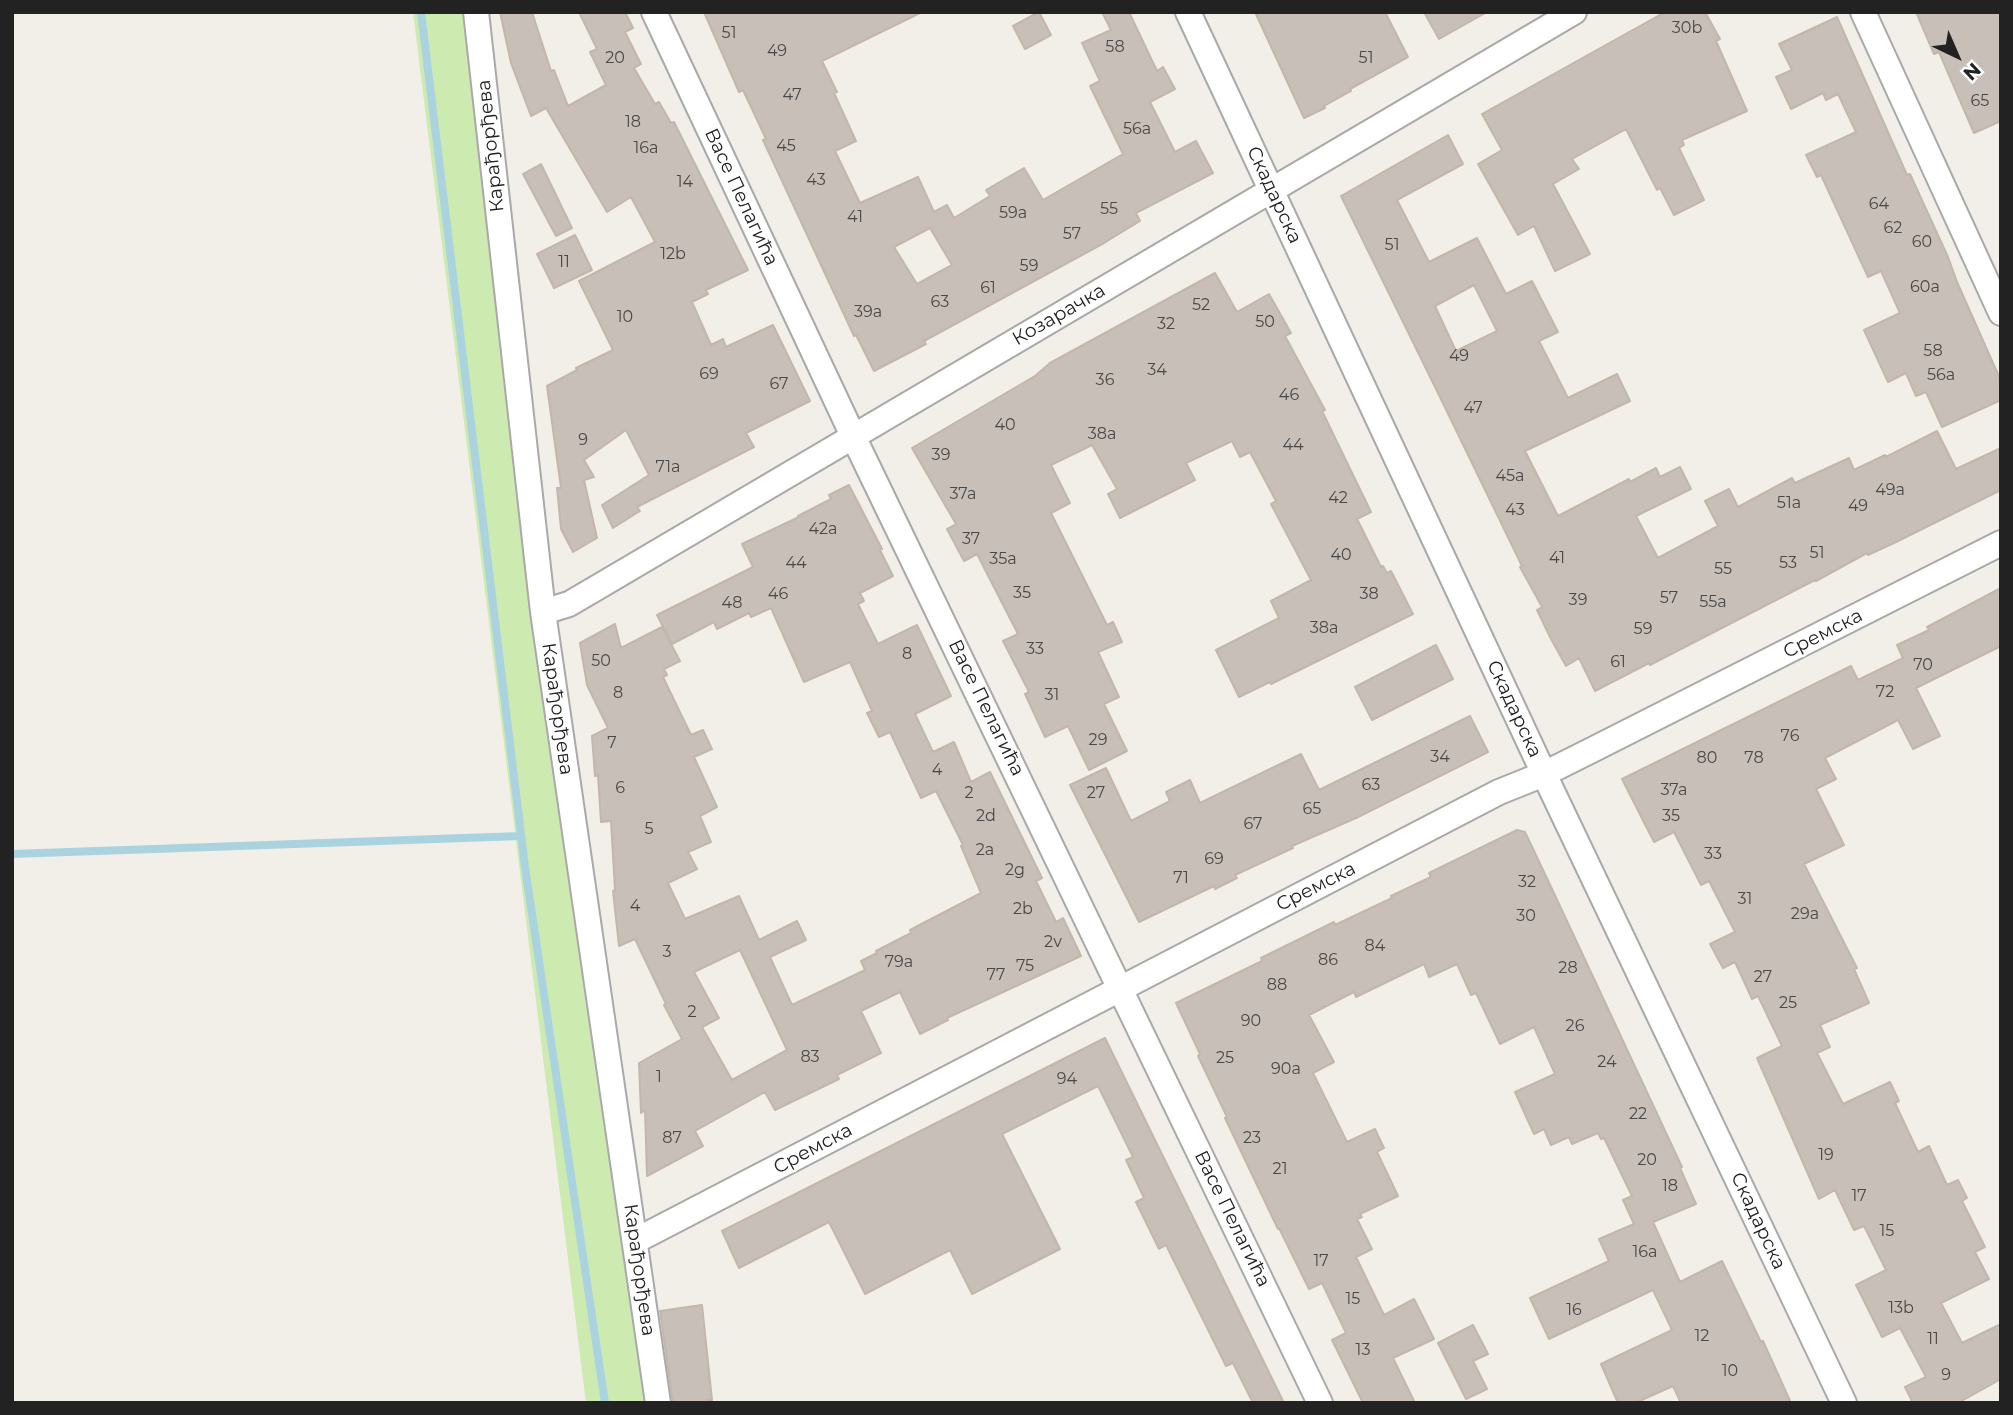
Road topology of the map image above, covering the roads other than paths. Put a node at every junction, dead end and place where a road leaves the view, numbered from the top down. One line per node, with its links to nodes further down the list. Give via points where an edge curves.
1 (476, 12): 10 (street, Карађорђева)
2 (654, 12): 8 (street, Васе Пелагића)
3 (1188, 12): 6 (street, Скадарска)
4 (1574, 12): 6 (street, Козарачка)
5 (1863, 12): 7 (street)
6 (1271, 190): 8 (street, Козарачка); 11 (street, Скадарска)
7 (2001, 313)
8 (853, 436): 10 (street, Козарачка, via 569,604); 12 (street, Васе Пелагића)
9 (2001, 543): 11 (street, Сремска)
10 (542, 612): 13 (street, Карађорђева)
11 (1544, 774): 12 (street, Сремска, via 1499,792); 16 (street, Скадарска)
12 (1121, 988): 13 (street, Сремска); 15 (street, Васе Пелагића)
13 (635, 1241): 14 (street, Карађорђева)
14 (658, 1403)
15 (1320, 1403)
16 (1844, 1403)

